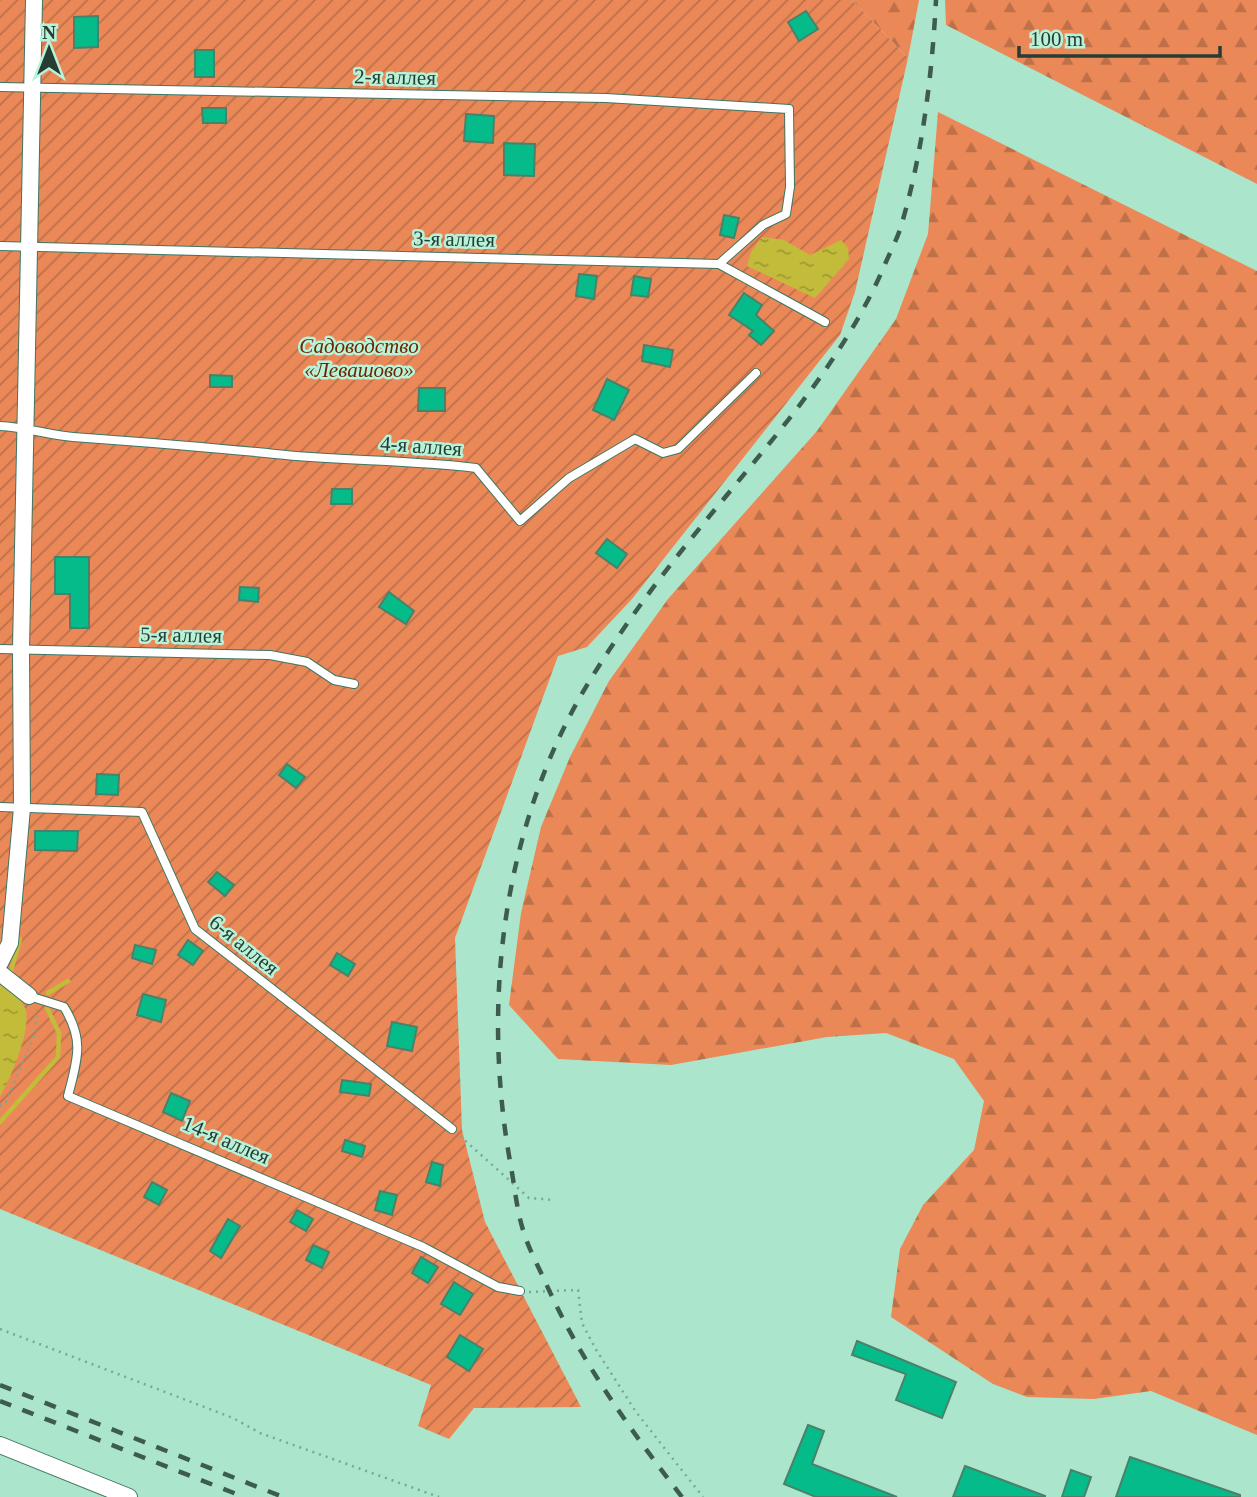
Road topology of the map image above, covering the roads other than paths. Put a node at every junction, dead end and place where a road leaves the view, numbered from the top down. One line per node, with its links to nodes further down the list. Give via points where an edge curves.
1 (34, 0): 3 (street)
2 (0, 87): 3 (lane, 2-я аллея)
3 (32, 88): 5 (street); 6 (lane, 2-я аллея, via 606,99 789,110 786,214 763,225)
4 (0, 246): 5 (lane, 3-я аллея)
5 (29, 247): 6 (lane, 3-я аллея); 10 (street)
6 (719, 264): 7 (lane)
7 (825, 322)
8 (756, 373): 10 (lane, 4-я аллея, via 678,449 663,453 635,439 569,478 520,521 477,468 70,436)
9 (0, 426): 10 (lane, 4-я аллея)
10 (26, 427): 12 (street)
11 (0, 649): 12 (lane, 5-я аллея)
12 (21, 649): 13 (lane, 5-я аллея, via 270,655 307,662 334,680); 15 (street)
13 (354, 684)
14 (0, 807): 15 (lane, 6-я аллея)
15 (22, 808): 16 (street, via 10,943); 19 (lane, 6-я аллея, via 142,812 195,929)
16 (0, 963)
17 (0, 973): 18 (street, 14-я аллея)
18 (29, 996): 20 (lane, 14-я аллея, via 64,1007 75,1025 79,1050 68,1096 423,1247 498,1287)
19 (452, 1129)
20 (520, 1291)
21 (0, 1446): 22 (street)
22 (130, 1497)

